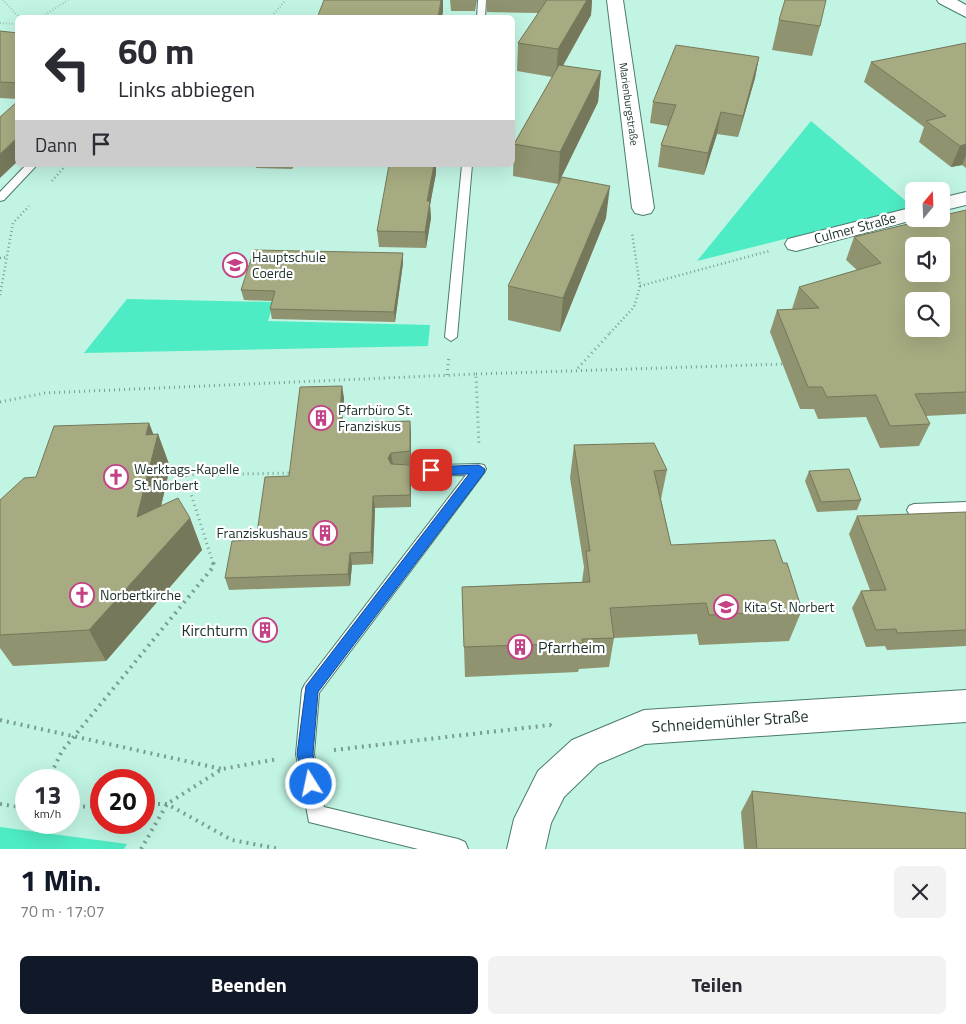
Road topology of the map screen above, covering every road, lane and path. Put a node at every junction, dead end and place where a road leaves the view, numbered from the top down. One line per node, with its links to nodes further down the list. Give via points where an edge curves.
1 (3, 0): 8 (path)
2 (68, 0): 9 (path)
3 (286, 0): 10 (path)
4 (482, 0): 11 (lane)
5 (615, 0): 22 (street, Marienburgstraße)
6 (945, 0): 7 (street)
7 (966, 12)
8 (17, 15)
9 (45, 15)
10 (273, 15)
11 (481, 15)
12 (0, 23): 13 (path)
13 (15, 24)
14 (30, 167): 18 (lane)
15 (64, 167): 17 (path)
16 (467, 167): 29 (lane)
17 (46, 187)
18 (0, 198)
19 (966, 198): 21 (street)
20 (33, 201): 25 (path, via 13,223)
21 (950, 202)
22 (643, 208): 27 (path, via 630,221)
23 (905, 214): 24 (street, Culmer Straße)
24 (796, 244): 27 (path)
25 (8, 257): 26 (path); 28 (path)
26 (0, 258)
27 (640, 286): 31 (path, via 634,307)
28 (0, 295)
29 (452, 337)
30 (787, 364): 31 (path)
31 (578, 369): 32 (path)
32 (476, 374): 33 (path, via 45,393); 34 (path)
33 (0, 402)
34 (479, 469): 35 (lane); 43 (lane, via 311,690)
35 (398, 471)
36 (301, 473): 41 (path, via 185,475 214,566)
37 (966, 508): 38 (lane)
38 (914, 510)
39 (966, 706): 42 (street, Schneidemühler Straße, via 644,727)
40 (0, 720): 41 (path)
41 (75, 735): 44 (path); 45 (path)
42 (585, 752): 43 (path, via 550,725); 53 (street, Schneidemühler Straße, via 551,784 533,818)
43 (305, 754): 45 (path); 52 (lane, via 316,815)
44 (54, 769)
45 (222, 769): 48 (path)
46 (0, 804): 49 (path)
47 (155, 804): 48 (path)
48 (167, 804): 50 (path); 51 (path, via 232,840)
49 (15, 806)
50 (141, 849)
51 (280, 849)
52 (458, 849)
53 (526, 849)

